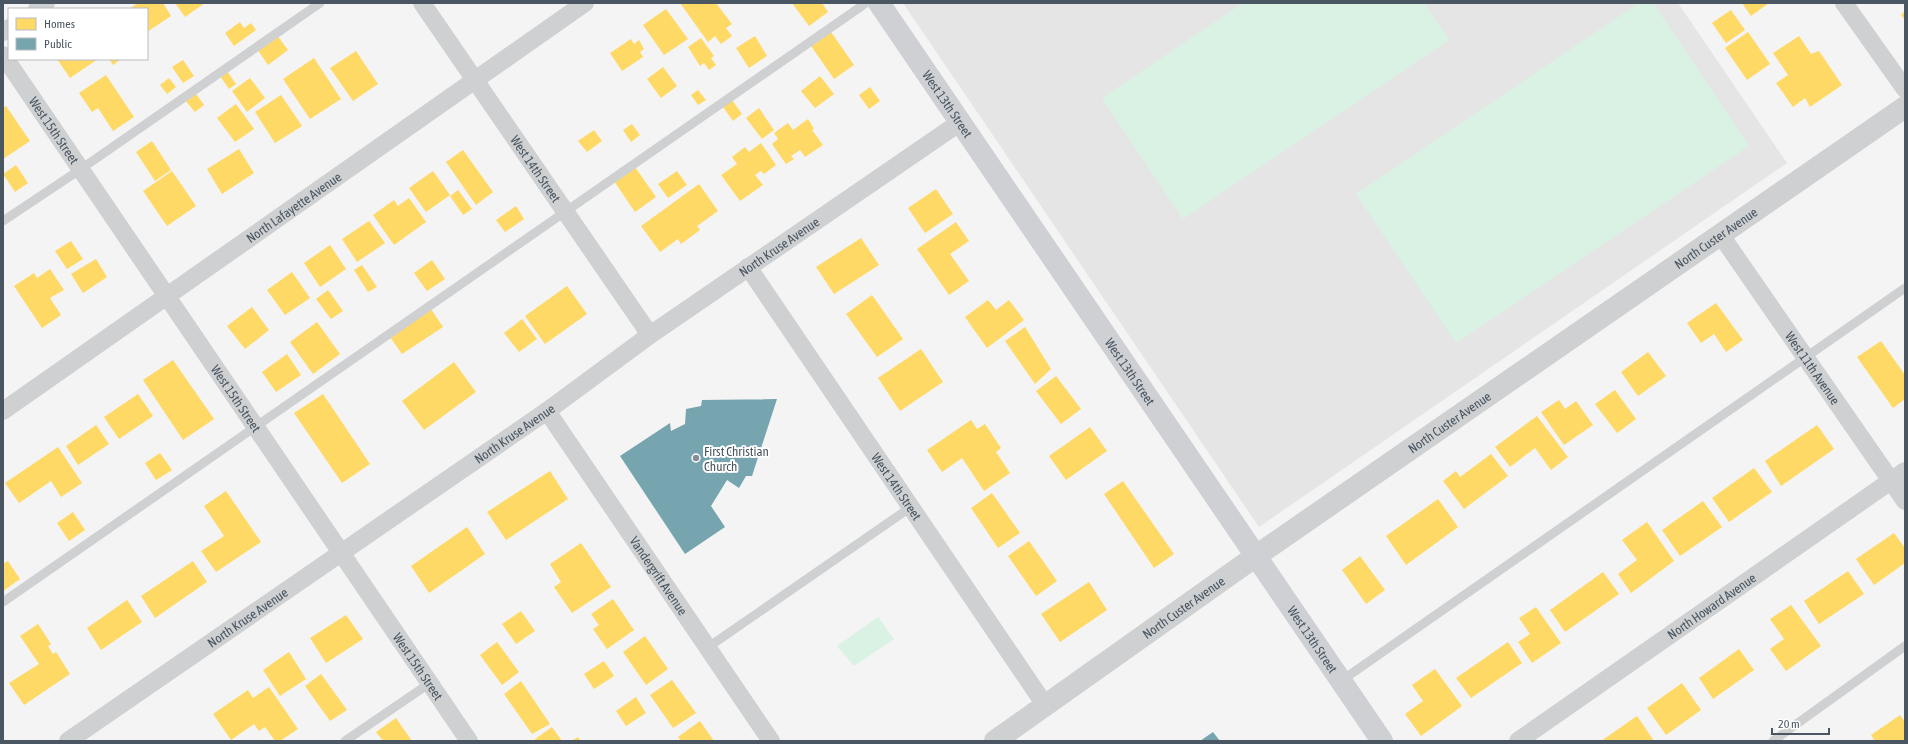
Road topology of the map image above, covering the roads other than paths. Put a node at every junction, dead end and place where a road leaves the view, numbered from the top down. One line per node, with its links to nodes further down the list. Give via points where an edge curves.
1 (320, 3): 12 (lane)
2 (422, 3): 8 (street, West 14th Street)
3 (585, 3): 8 (street, North Lafayette Avenue)
4 (866, 3): 13 (lane)
5 (879, 3): 11 (main road, West 13th Street)
6 (1844, 3): 9 (street)
7 (3, 55): 12 (street, West 15th Street)
8 (475, 80): 13 (street, West 14th Street); 18 (street, North Lafayette Avenue)
9 (1905, 89)
10 (1905, 107): 15 (street, North Custer Avenue)
11 (959, 123): 16 (street, North Kruse Avenue); 28 (main road, West 13th Street)
12 (81, 170): 14 (lane); 18 (street, West 15th Street)
13 (566, 213): 19 (street, West 14th Street); 23 (lane)
14 (3, 221)
15 (1720, 234): 20 (street, West 11th Avenue); 28 (street, North Custer Avenue)
16 (748, 267): 19 (street, North Kruse Avenue); 26 (street, West 14th Street)
17 (1905, 288): 20 (lane)
18 (167, 296): 22 (street, North Lafayette Avenue); 23 (street, West 15th Street)
19 (650, 335): 21 (street, North Kruse Avenue)
20 (1805, 357): 24 (street, West 11th Avenue); 32 (lane)
21 (547, 411): 27 (street, North Kruse Avenue); 31 (street, Vandergrift Avenue)
22 (3, 412)
23 (256, 427): 27 (street, West 15th Street); 29 (lane)
24 (1898, 476): 25 (street, West 11th Avenue); 41 (street, North Howard Avenue)
25 (1905, 502)
26 (911, 507): 31 (lane); 34 (street, West 14th Street)
27 (341, 552): 33 (street, West 15th Street); 36 (street, North Kruse Avenue)
28 (1256, 556): 32 (main road, West 13th Street); 34 (street, North Custer Avenue)
29 (3, 602)
30 (1905, 646): 42 (lane)
31 (707, 648): 39 (street, Vandergrift Avenue)
32 (1341, 681): 40 (main road, West 13th Street)
33 (430, 683): 37 (lane); 38 (street, West 15th Street)
34 (1045, 705): 35 (street, North Custer Avenue)
35 (1008, 735)
36 (68, 741)
37 (345, 741)
38 (469, 741)
39 (770, 741)
40 (1382, 741)
41 (1518, 741)
42 (1773, 741)

